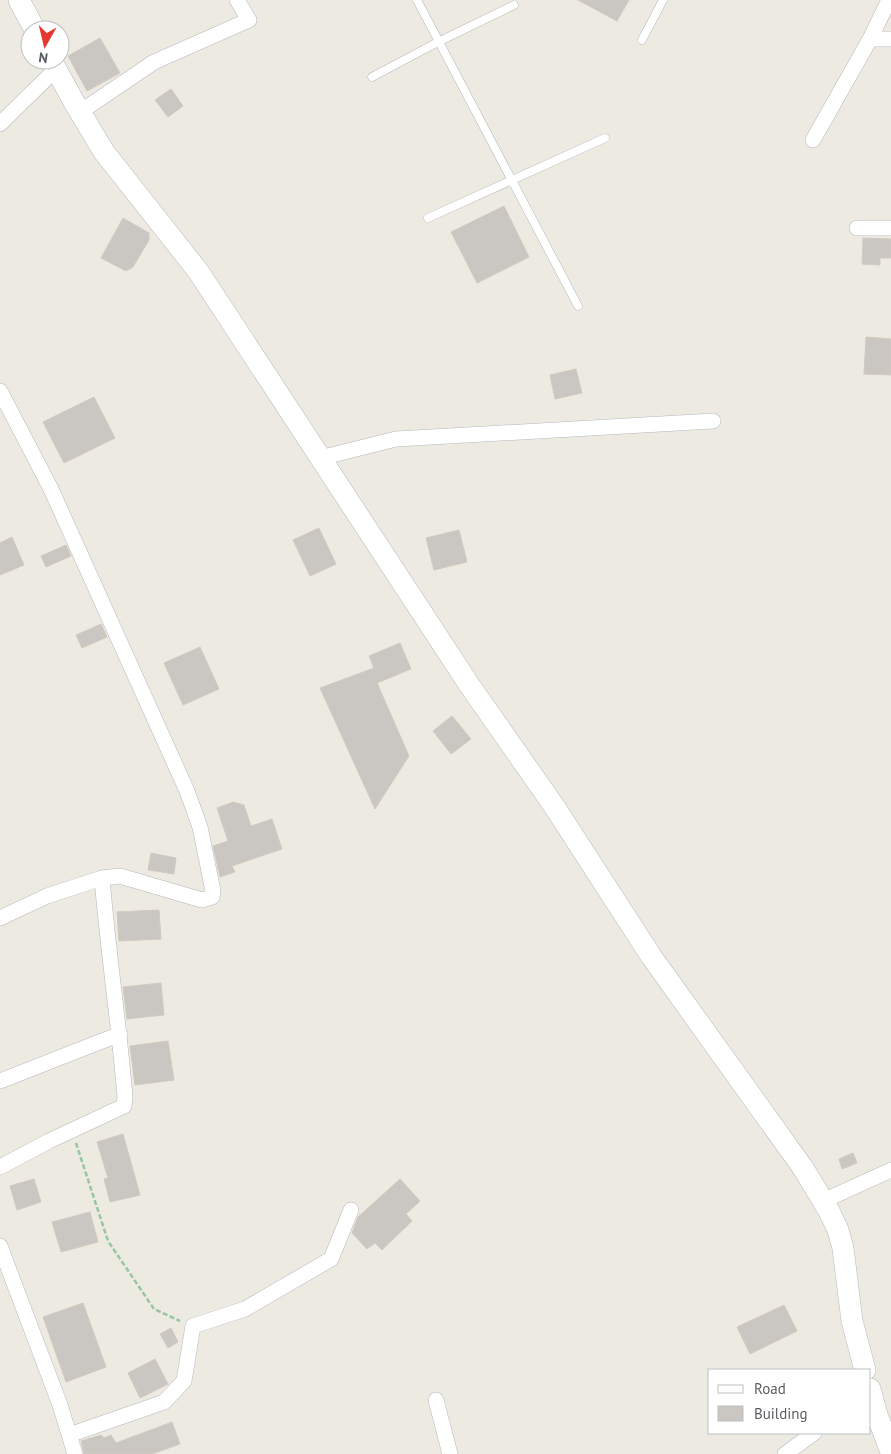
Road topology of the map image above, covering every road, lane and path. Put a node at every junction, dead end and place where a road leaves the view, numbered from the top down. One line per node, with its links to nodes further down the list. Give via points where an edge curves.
1 (19, 0): 7 (street)
2 (236, 0): 15 (street, via 249,20 154,62)
3 (417, 0): 11 (lane)
4 (663, 0): 10 (lane)
5 (889, 0): 9 (street)
6 (514, 5): 11 (lane)
7 (30, 20)
8 (891, 38): 9 (street)
9 (870, 39): 18 (street)
10 (642, 40)
11 (438, 42): 14 (lane); 19 (lane)
12 (49, 70): 16 (street)
13 (56, 70): 15 (street)
14 (372, 77)
15 (80, 112): 26 (street, via 104,152 198,271)
16 (0, 124)
17 (605, 138): 19 (lane)
18 (813, 140)
19 (512, 180): 20 (lane); 23 (lane)
20 (428, 218)
21 (857, 228): 22 (street)
22 (891, 228)
23 (578, 306)
24 (0, 390): 27 (street, via 51,489 187,791 200,827 212,897 202,900 120,876)
25 (713, 421): 26 (street, via 396,439)
26 (320, 458): 34 (street, via 651,956 792,1152)
27 (102, 878): 28 (street, via 47,896); 29 (street)
28 (0, 918)
29 (120, 1034): 30 (street); 31 (street, via 124,1106)
30 (0, 1081)
31 (72, 1131): 32 (street); 37 (path, via 108,1241 154,1309)
32 (0, 1167)
33 (891, 1170): 34 (street)
34 (823, 1201): 38 (street, via 843,1248 852,1321)
35 (351, 1210): 37 (street, via 331,1260 245,1310)
36 (0, 1246): 42 (street)
37 (193, 1326): 42 (street, via 184,1381 164,1402)
38 (865, 1369)
39 (871, 1398): 41 (street)
40 (436, 1400): 46 (street)
41 (873, 1416): 44 (street)
42 (69, 1434): 45 (street)
43 (813, 1434): 47 (street)
44 (891, 1452)
45 (75, 1454)
46 (450, 1454)
47 (785, 1454)

